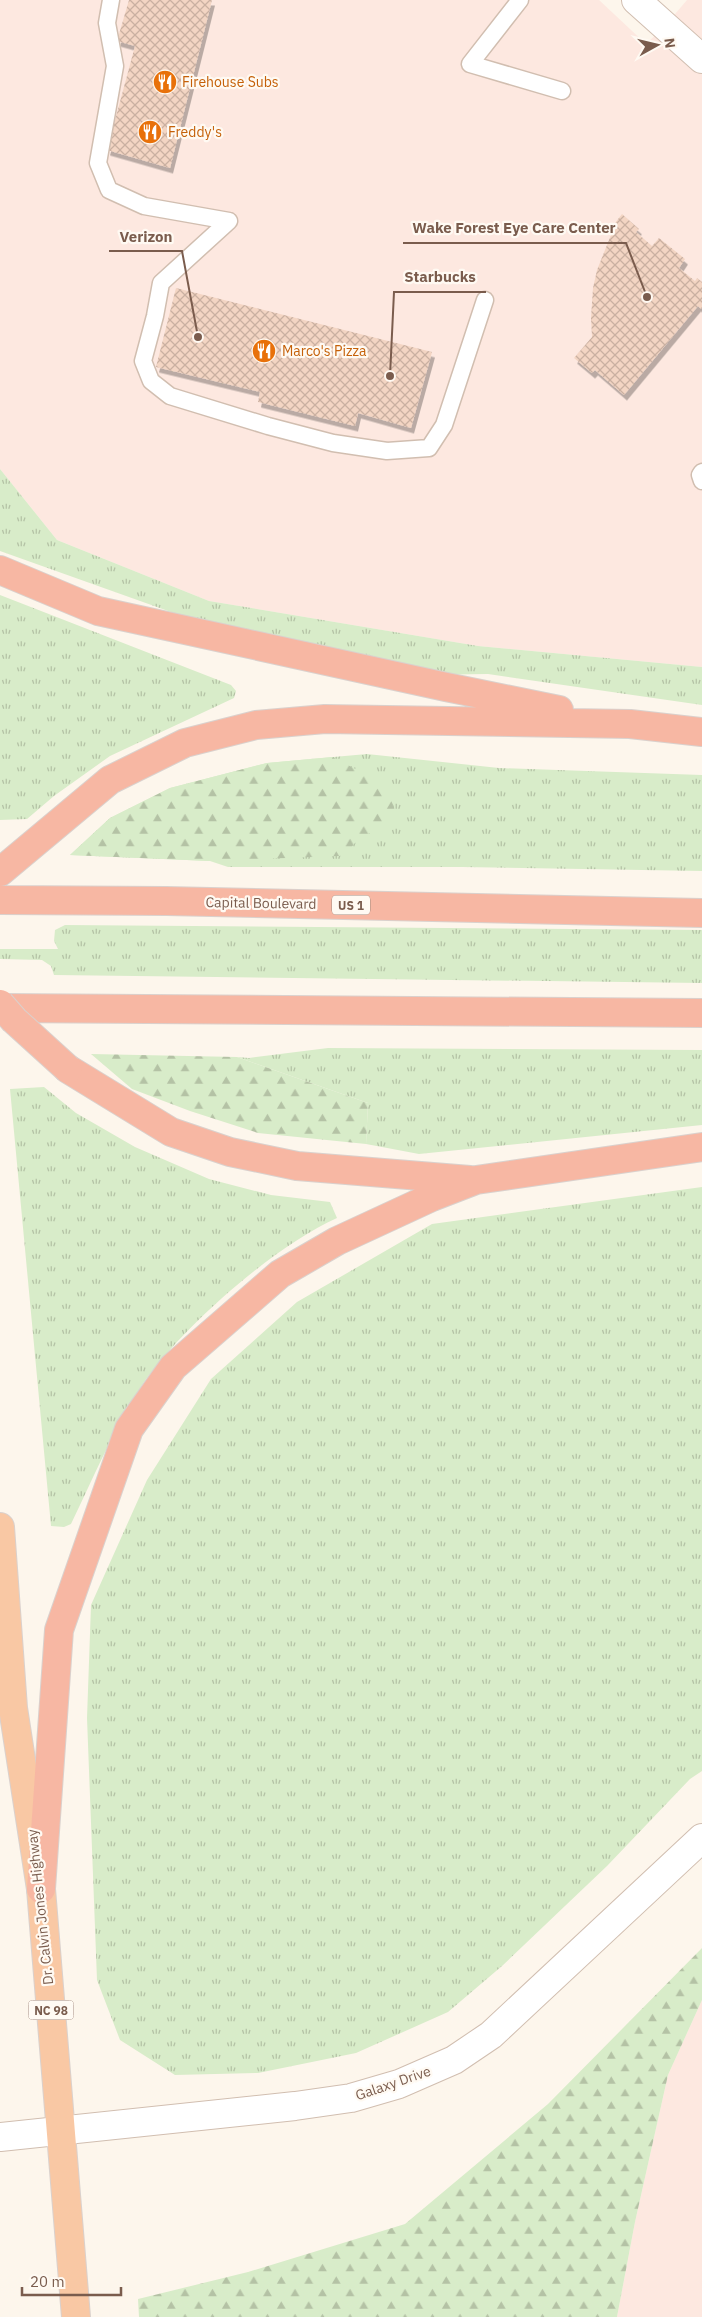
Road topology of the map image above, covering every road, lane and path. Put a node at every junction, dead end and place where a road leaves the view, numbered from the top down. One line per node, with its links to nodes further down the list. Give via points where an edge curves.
1 (111, 0): 6 (lane, via 107,23 115,66 98,163 109,190 144,206 229,222 161,283 143,361 150,381 170,396 333,443 387,451 428,448 444,425)
2 (520, 0): 5 (lane, via 470,64)
3 (636, 0): 4 (street)
4 (702, 59)
5 (562, 91)
6 (485, 300)
7 (702, 472): 8 (lane)
8 (702, 481)
9 (0, 570): 10 (highway, via 98,611 446,688)
10 (630, 724): 11 (highway); 12 (highway, via 325,719 256,725 185,743 110,780)
11 (702, 732)
12 (0, 872)
13 (0, 900): 14 (highway, Capital Boulevard / US 1)
14 (702, 913)
15 (0, 1004): 19 (highway, bridge, via 68,1069 171,1132 230,1152 297,1166)
16 (0, 1008): 17 (highway)
17 (702, 1013)
18 (702, 1147): 19 (highway)
19 (476, 1180): 22 (highway, via 337,1240 280,1274 173,1367 129,1429 59,1630)
20 (0, 1527): 22 (highway, Dr. Calvin Jones Highway / NC 98, via 13,1708)
21 (702, 1838): 23 (street, Galaxy Drive, via 492,2035 454,2060 399,2084 351,2098)
22 (41, 1889): 23 (highway, Dr. Calvin Jones Highway / NC 98)
23 (61, 2132): 24 (street, Galaxy Drive); 25 (highway, Dr. Calvin Jones Highway / NC 98)
24 (0, 2137)
25 (76, 2317)

